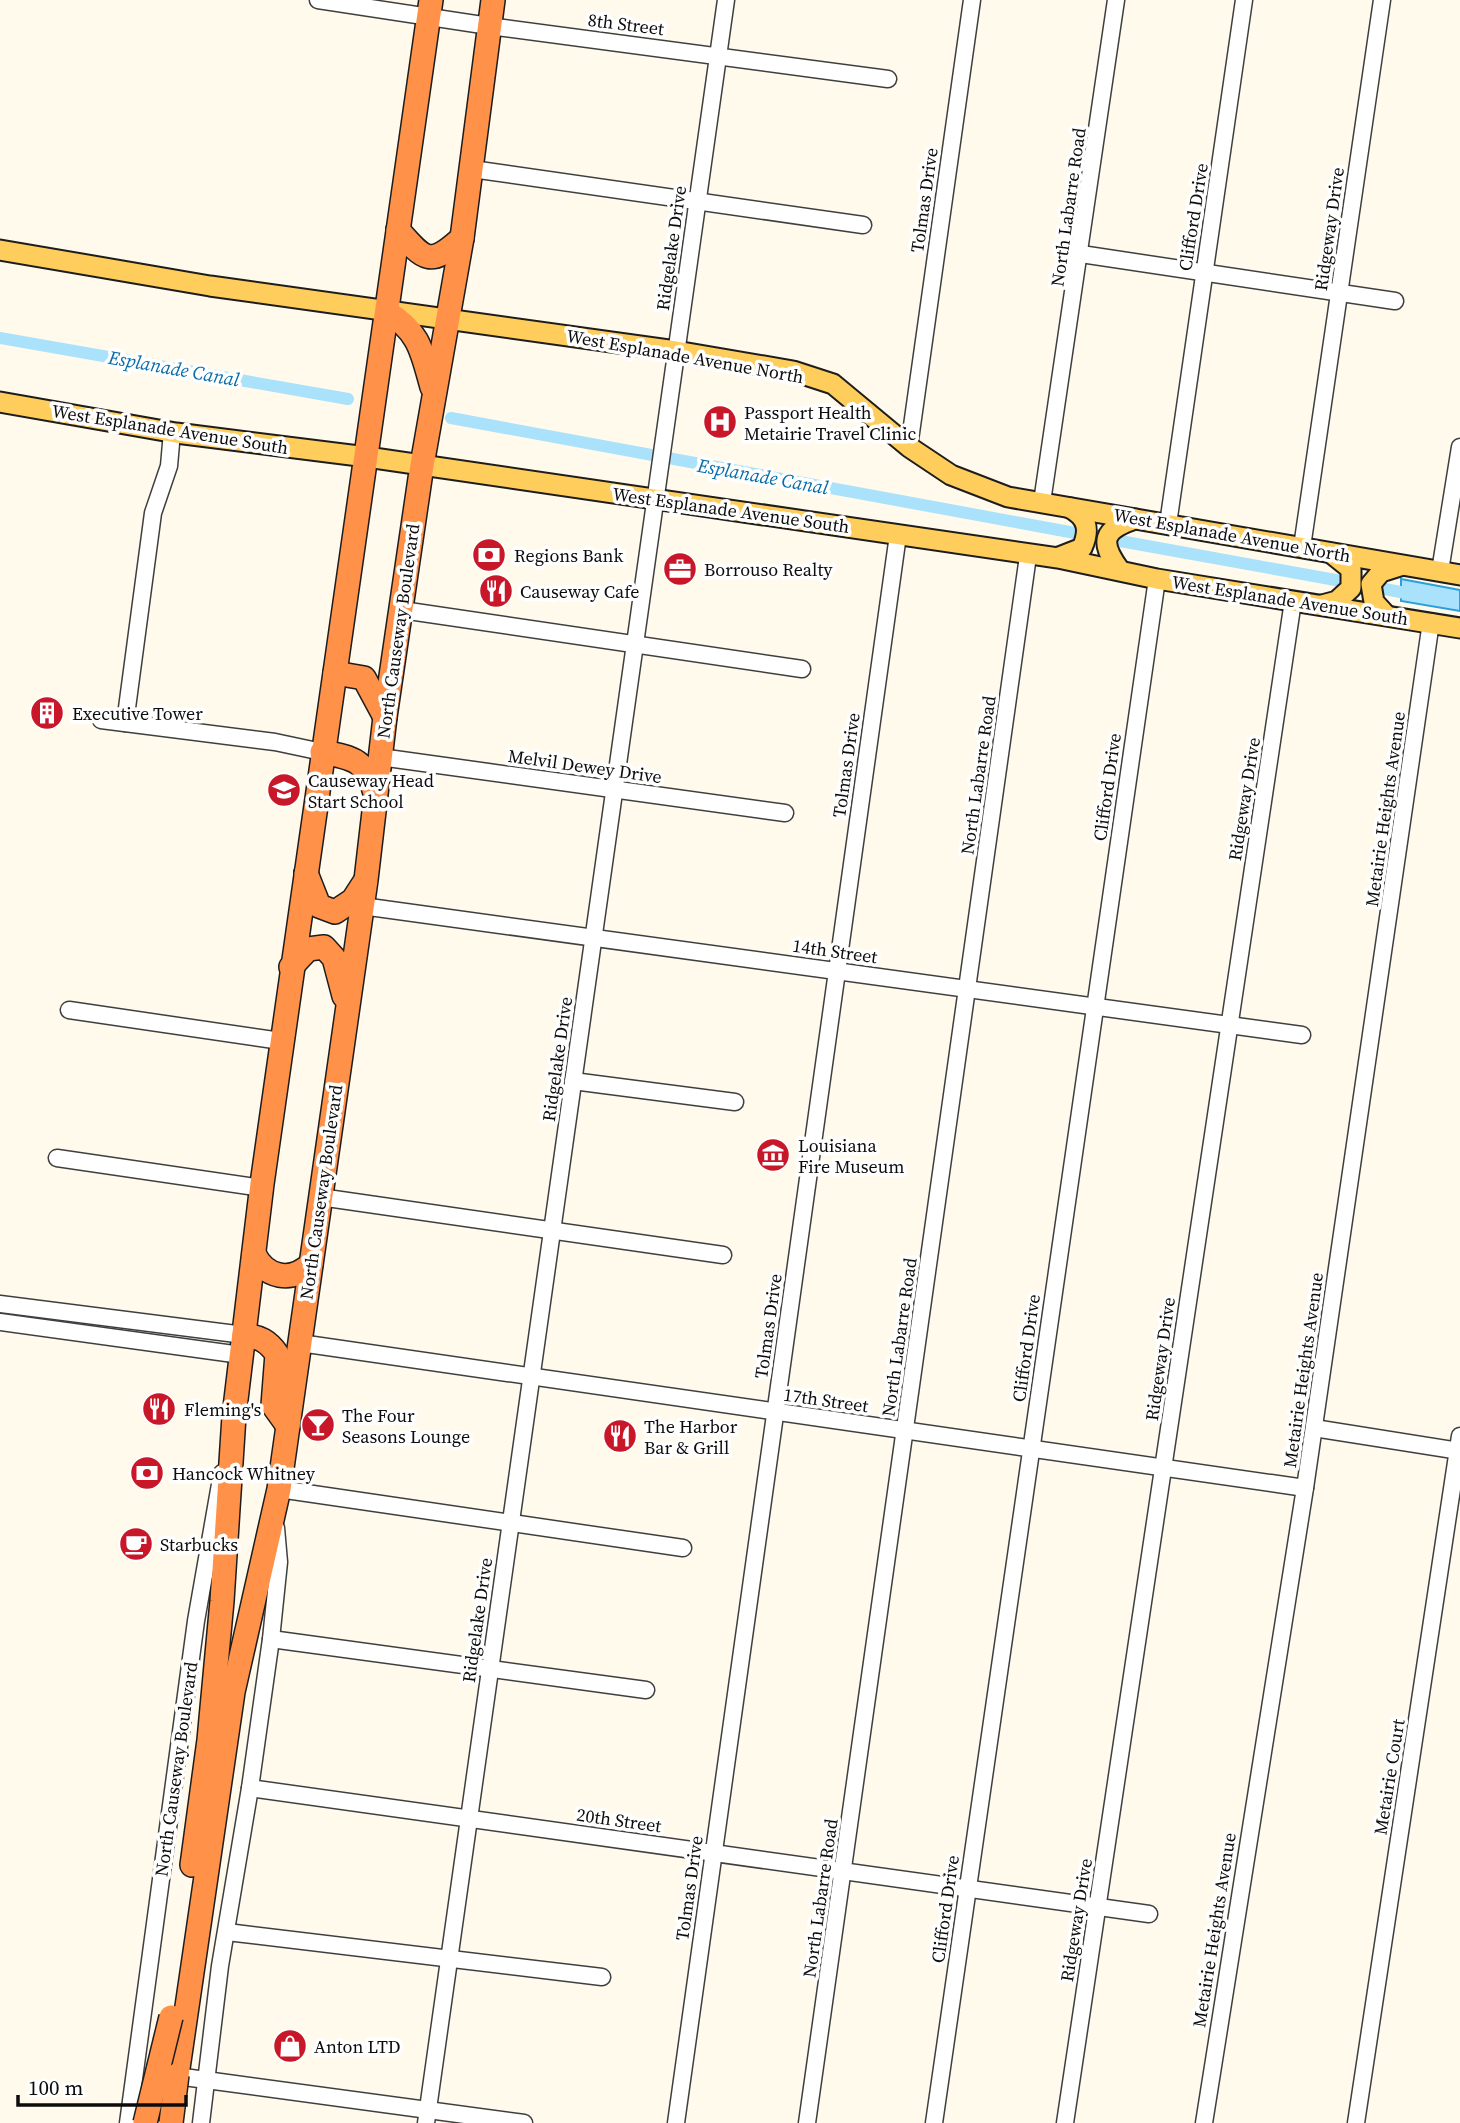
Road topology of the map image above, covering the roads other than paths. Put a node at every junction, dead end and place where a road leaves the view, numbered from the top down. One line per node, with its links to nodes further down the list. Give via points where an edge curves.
1 (318, 0): 8 (street, 8th Street)
2 (493, 0): 9 (highway, North Causeway Boulevard)
3 (726, 0): 10 (street, Ridgelake Drive)
4 (972, 0): 28 (street, Tolmas Drive)
5 (1116, 0): 18 (street, North Labarre Road)
6 (1244, 0): 19 (street, Clifford Drive)
7 (1382, 0): 20 (street, Ridgeway Drive)
8 (430, 9): 9 (street, 8th Street); 15 (highway, North Causeway Boulevard)
9 (489, 26): 10 (street, 8th Street); 12 (highway, North Causeway Boulevard)
10 (718, 55): 11 (street, 8th Street); 13 (street, Ridgelake Drive)
11 (888, 79)
12 (472, 169): 13 (street); 16 (highway, North Causeway Boulevard)
13 (698, 201): 14 (street); 24 (street, Ridgelake Drive)
14 (863, 225)
15 (398, 230): 16 (highway, via 417,252 429,258 442,257); 22 (highway, North Causeway Boulevard)
16 (462, 238): 23 (highway, North Causeway Boulevard)
17 (0, 250): 22 (main road, West Esplanade Avenue North)
18 (1081, 254): 19 (street); 33 (street, North Labarre Road)
19 (1204, 273): 20 (street); 36 (street, Clifford Drive)
20 (1339, 293): 21 (street); 38 (street, Ridgeway Drive)
21 (1395, 301)
22 (387, 312): 23 (main road, West Esplanade Avenue North); 25 (highway, via 410,328 418,341); 30 (highway, North Causeway Boulevard)
23 (446, 320): 24 (main road, West Esplanade Avenue North); 25 (highway, North Causeway Boulevard)
24 (676, 351): 28 (main road, West Esplanade Avenue North, via 793,371 833,384); 32 (street, Ridgelake Drive)
25 (434, 393): 31 (highway, North Causeway Boulevard)
26 (0, 402): 27 (main road, West Esplanade Avenue South)
27 (172, 432): 30 (main road, West Esplanade Avenue South); 58 (street, via 169,466 153,513)
28 (909, 447): 33 (main road, West Esplanade Avenue North, via 979,488)
29 (1460, 447): 44 (street)
30 (367, 457): 31 (main road, West Esplanade Avenue South); 55 (highway, North Causeway Boulevard)
31 (422, 464): 32 (main road, West Esplanade Avenue South); 49 (highway, North Causeway Boulevard)
32 (657, 490): 37 (main road, West Esplanade Avenue South); 53 (street, Ridgelake Drive)
33 (1042, 502): 34 (main road, West Esplanade Avenue North)
34 (1068, 507): 35 (main road, West Esplanade Avenue North); 41 (main road, via 1087,524 1086,540 1082,548)
35 (1136, 518): 36 (main road, West Esplanade Avenue North); 43 (main road, via 1119,524 1106,540 1106,550)
36 (1168, 524): 38 (main road, West Esplanade Avenue North)
37 (898, 535): 40 (main road, West Esplanade Avenue South); 69 (street, Tolmas Drive)
38 (1302, 547): 39 (main road, West Esplanade Avenue North)
39 (1329, 552): 42 (main road, West Esplanade Avenue North); 48 (main road, via 1351,569 1352,588 1345,596)
40 (1028, 556): 41 (main road, West Esplanade Avenue South); 70 (street, North Labarre Road)
41 (1058, 558): 43 (main road, West Esplanade Avenue South)
42 (1405, 565): 44 (main road, West Esplanade Avenue North); 50 (main road, via 1381,572 1371,584 1374,602)
43 (1119, 569): 46 (main road, West Esplanade Avenue South)
44 (1440, 571): 45 (main road, West Esplanade Avenue North)
45 (1460, 575)
46 (1157, 579): 47 (main road, West Esplanade Avenue South); 72 (street, Clifford Drive)
47 (1293, 601): 48 (main road, West Esplanade Avenue South); 74 (street, Ridgeway Drive)
48 (1322, 605): 50 (main road, West Esplanade Avenue South)
49 (402, 610): 53 (street); 56 (highway, North Causeway Boulevard)
50 (1385, 614): 51 (main road, West Esplanade Avenue South)
51 (1432, 622): 52 (main road, West Esplanade Avenue South); 94 (street, Metairie Heights Avenue)
52 (1460, 628)
53 (635, 644): 54 (street); 61 (street, Ridgelake Drive)
54 (802, 669)
55 (335, 673): 56 (highway, via 364,678); 59 (highway, North Causeway Boulevard)
56 (385, 717): 60 (highway, North Causeway Boulevard)
57 (101, 720): 58 (street)
58 (125, 723): 59 (street)
59 (323, 752): 62 (highway, via 352,758 364,767); 64 (highway, North Causeway Boulevard)
60 (380, 757): 61 (street, Melvil Dewey Drive); 62 (highway, North Causeway Boulevard)
61 (614, 790): 63 (street, Melvil Dewey Drive); 67 (street, Ridgelake Drive)
62 (375, 796): 65 (highway, North Causeway Boulevard)
63 (785, 813)
64 (305, 870): 65 (highway, via 319,906 335,912 353,900); 68 (highway, North Causeway Boulevard)
65 (366, 880): 66 (highway, North Causeway Boulevard)
66 (362, 906): 67 (street, 14th Street); 71 (highway, North Causeway Boulevard)
67 (594, 938): 69 (street, 14th Street); 77 (street, Ridgelake Drive)
68 (291, 967): 71 (highway, via 308,949 324,947 334,958); 76 (highway, North Causeway Boulevard)
69 (837, 971): 70 (street, 14th Street); 91 (street, Tolmas Drive)
70 (967, 988): 72 (street, 14th Street); 95 (street, North Labarre Road)
71 (347, 1006): 81 (highway, North Causeway Boulevard)
72 (1094, 1006): 74 (street, 14th Street); 97 (street, Clifford Drive)
73 (69, 1010): 76 (street)
74 (1229, 1025): 75 (street, 14th Street); 98 (street, Ridgeway Drive)
75 (1302, 1035)
76 (281, 1041): 80 (highway, North Causeway Boulevard)
77 (573, 1081): 78 (street); 82 (street, Ridgelake Drive)
78 (735, 1102)
79 (57, 1157): 80 (street)
80 (262, 1188): 83 (highway, North Causeway Boulevard)
81 (320, 1197): 82 (street); 85 (highway, North Causeway Boulevard)
82 (552, 1230): 84 (street); 90 (street, Ridgelake Drive)
83 (254, 1254): 85 (highway, via 265,1270 284,1276 295,1275); 89 (highway, North Causeway Boulevard)
84 (723, 1255)
85 (311, 1264): 88 (highway, North Causeway Boulevard)
86 (0, 1304): 89 (street)
87 (0, 1322): 89 (street)
88 (300, 1343): 90 (street, 17th Street); 93 (highway, North Causeway Boulevard)
89 (242, 1345): 92 (highway, North Causeway Boulevard); 93 (highway, via 259,1337 277,1354 273,1405)
90 (532, 1377): 91 (street, 17th Street); 102 (street, Ridgelake Drive)
91 (775, 1412): 95 (street, 17th Street); 109 (street, Tolmas Drive)
92 (234, 1416): 113 (highway, North Causeway Boulevard); 119 (street, North Causeway Boulevard, via 197,1621)
93 (288, 1426): 100 (highway, North Causeway Boulevard)
94 (1314, 1429): 96 (street); 99 (street, Metairie Heights Avenue)
95 (905, 1431): 97 (street, 17th Street); 110 (street, North Labarre Road)
96 (1459, 1446): 135 (street, Metairie Court)
97 (1031, 1447): 98 (street, 17th Street); 111 (street, Clifford Drive)
98 (1164, 1468): 99 (street, 17th Street); 112 (street, Ridgeway Drive)
99 (1305, 1488): 134 (street, Metairie Heights Avenue)
100 (279, 1489): 101 (highway, North Causeway Boulevard); 102 (street)
101 (275, 1512): 104 (street, North Causeway Boulevard, via 279,1562); 113 (highway, North Causeway Boulevard, via 233,1692)
102 (511, 1523): 103 (street); 105 (street, Ridgelake Drive)
103 (683, 1548)
104 (271, 1639): 105 (street); 107 (street, North Causeway Boulevard)
105 (489, 1669): 106 (street); 108 (street, Ridgelake Drive)
106 (646, 1690)
107 (250, 1788): 108 (street, 20th Street); 115 (street, North Causeway Boulevard)
108 (469, 1819): 109 (street, 20th Street); 116 (street, Ridgelake Drive)
109 (714, 1853): 110 (street, 20th Street); 130 (street, Tolmas Drive)
110 (843, 1871): 111 (street, 20th Street); 131 (street, North Labarre Road)
111 (967, 1887): 112 (street, 20th Street); 132 (street, Clifford Drive)
112 (1098, 1907): 114 (street, 20th Street); 133 (street, Ridgeway Drive)
113 (194, 1908): 118 (highway, North Causeway Boulevard); 120 (highway, North Causeway Boulevard)
114 (1149, 1914)
115 (227, 1932): 116 (street); 121 (street, North Causeway Boulevard)
116 (450, 1958): 117 (street); 122 (street, Ridgelake Drive)
117 (602, 1977)
118 (171, 2017): 124 (highway, bridge); 125 (highway, North Causeway Boulevard, bridge)
119 (141, 2041): 121 (street, via 143,2072); 123 (street, North Causeway Boulevard)
120 (177, 2075): 126 (highway, North Causeway Boulevard, bridge); 127 (highway, bridge)
121 (206, 2081): 122 (street); 128 (street, North Causeway Boulevard)
122 (427, 2117): 129 (street)
123 (128, 2123)
124 (145, 2123)
125 (153, 2123)
126 (171, 2123)
127 (183, 2123)
128 (201, 2123)
129 (524, 2123)
130 (676, 2123)
131 (807, 2123)
132 (934, 2123)
133 (1065, 2123)
134 (1205, 2123)
135 (1356, 2123)

